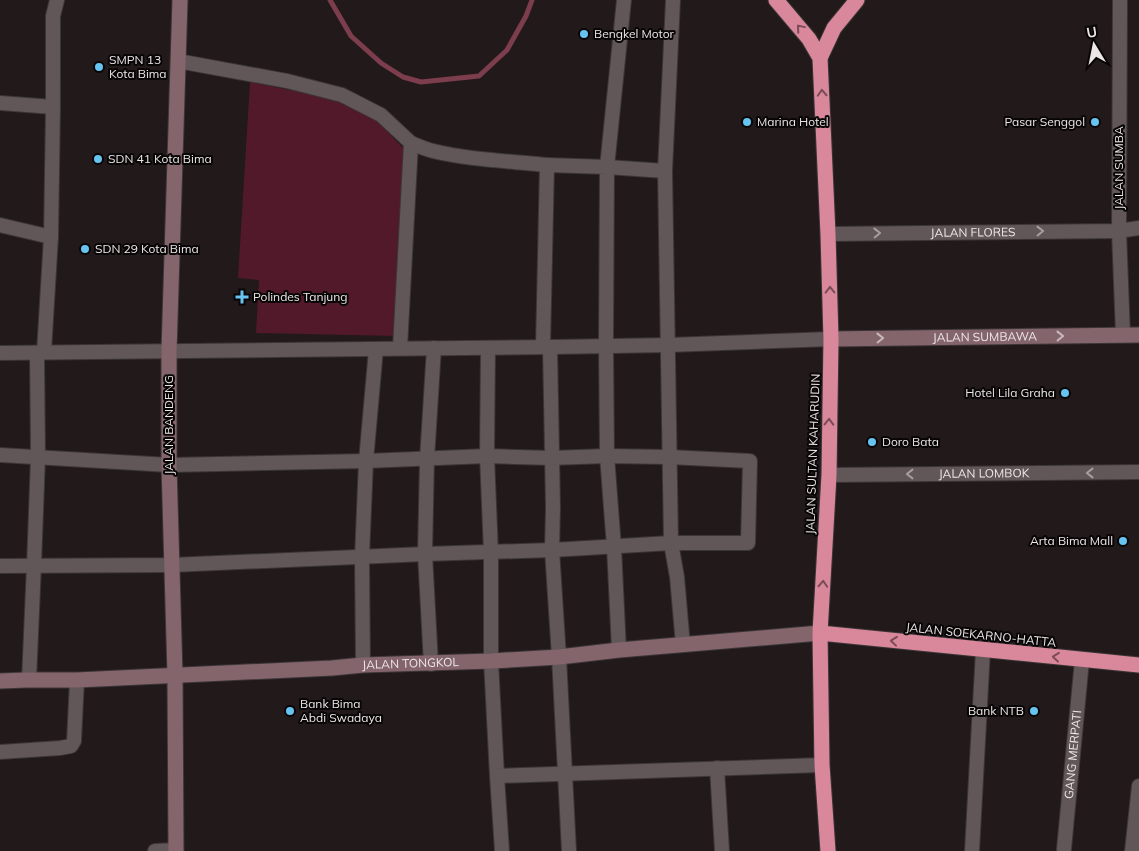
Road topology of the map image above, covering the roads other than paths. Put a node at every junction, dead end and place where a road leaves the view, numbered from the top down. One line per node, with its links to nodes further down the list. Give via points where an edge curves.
1 (57, 0): 11 (street, via 53,16)
2 (180, 0): 9 (street, JALAN BANDENG)
3 (624, 0): 14 (street)
4 (673, 0): 15 (street)
5 (776, 0): 8 (highway, JALAN SULTAN KAHARUDIN, one-way to 5, via 810,39)
6 (857, 0): 8 (highway, JALAN SULTAN KAHARUDIN, via 834,28)
7 (1120, 0): 18 (street, JALAN SUMBA)
8 (820, 58): 19 (highway, JALAN SULTAN KAHARUDIN, one-way to 8)
9 (178, 61): 12 (street, via 342,94 381,115); 31 (street, JALAN BANDENG)
10 (0, 103): 11 (street)
11 (53, 107): 20 (street)
12 (410, 143): 13 (street, via 448,154); 27 (street)
13 (547, 165): 14 (street); 26 (street)
14 (607, 167): 15 (street); 24 (street)
15 (665, 171): 25 (street)
16 (0, 225): 20 (street)
17 (1139, 228): 18 (street, JALAN FLORES)
18 (1119, 230): 19 (street, JALAN FLORES, one-way to 18); 22 (street, JALAN SUMBA)
19 (828, 234): 23 (highway, JALAN SULTAN KAHARUDIN, one-way to 19)
20 (51, 237): 33 (street)
21 (1139, 334): 22 (street, JALAN SUMBAWA)
22 (1123, 335): 23 (street, JALAN SUMBAWA, one-way to 22)
23 (831, 339): 25 (street); 44 (highway, JALAN SULTAN KAHARUDIN, one-way to 23)
24 (606, 345): 25 (street); 26 (street); 36 (street)
25 (669, 345): 38 (street)
26 (546, 347): 29 (street); 40 (street)
27 (400, 348): 28 (street); 30 (street)
28 (434, 348): 29 (street); 39 (street)
29 (488, 348): 35 (street)
30 (376, 349): 31 (street); 41 (street)
31 (169, 351): 33 (street); 42 (street, JALAN BANDENG)
32 (0, 353): 33 (street)
33 (41, 353): 37 (street)
34 (0, 455): 37 (street)
35 (487, 456): 39 (street); 40 (street); 48 (street)
36 (607, 456): 38 (street); 40 (street); 46 (street)
37 (38, 457): 42 (street); 51 (street)
38 (669, 457): 45 (street); 45 (street, via 750,461 748,543)
39 (427, 458): 41 (street); 49 (street)
40 (551, 458): 47 (street)
41 (366, 461): 42 (street); 50 (street)
42 (169, 465): 52 (street, JALAN BANDENG)
43 (1139, 472): 44 (street, JALAN LOMBOK, one-way to 44)
44 (828, 475): 54 (highway, JALAN SULTAN KAHARUDIN, one-way to 44)
45 (671, 543): 46 (street); 55 (street)
46 (614, 547): 47 (street); 56 (street)
47 (552, 550): 48 (street); 58 (street)
48 (491, 553): 49 (street); 60 (street)
49 (425, 554): 50 (street); 61 (street)
50 (362, 557): 52 (street); 62 (street)
51 (34, 565): 52 (street); 53 (street); 65 (street)
52 (172, 565): 64 (street, JALAN BANDENG)
53 (0, 566)
54 (820, 633): 55 (street, JALAN TONGKOL); 57 (highway, JALAN SOEKARNO-HATTA, one-way to 54); 69 (highway, JALAN SULTAN KAHARUDIN)
55 (683, 645): 56 (street, JALAN TONGKOL)
56 (619, 650): 58 (street, JALAN TONGKOL)
57 (983, 650): 59 (highway, JALAN SOEKARNO-HATTA, one-way to 57); 81 (street)
58 (559, 657): 60 (street, JALAN TONGKOL); 71 (street)
59 (1082, 660): 63 (highway, JALAN SOEKARNO-HATTA); 75 (street, GANG MERPATI)
60 (491, 661): 61 (street, JALAN TONGKOL); 72 (street)
61 (431, 664): 62 (street, JALAN TONGKOL)
62 (362, 665): 64 (street, JALAN TONGKOL)
63 (1139, 665)
64 (174, 675): 66 (street, JALAN TONGKOL); 74 (street, JALAN BANDENG)
65 (29, 680): 66 (street, JALAN TONGKOL); 67 (street, JALAN TONGKOL)
66 (77, 680): 68 (street, via 74,741 71,746)
67 (0, 681)
68 (0, 752)
69 (822, 764): 70 (street); 80 (highway, JALAN SULTAN KAHARUDIN)
70 (717, 768): 71 (street); 79 (street)
71 (565, 773): 72 (street); 78 (street)
72 (496, 776): 77 (street)
73 (1139, 793): 82 (street)
74 (176, 850): 76 (street)
75 (1064, 850)
76 (155, 851)
77 (502, 851)
78 (569, 851)
79 (722, 851)
80 (828, 851)
81 (972, 851)
82 (1132, 851)

